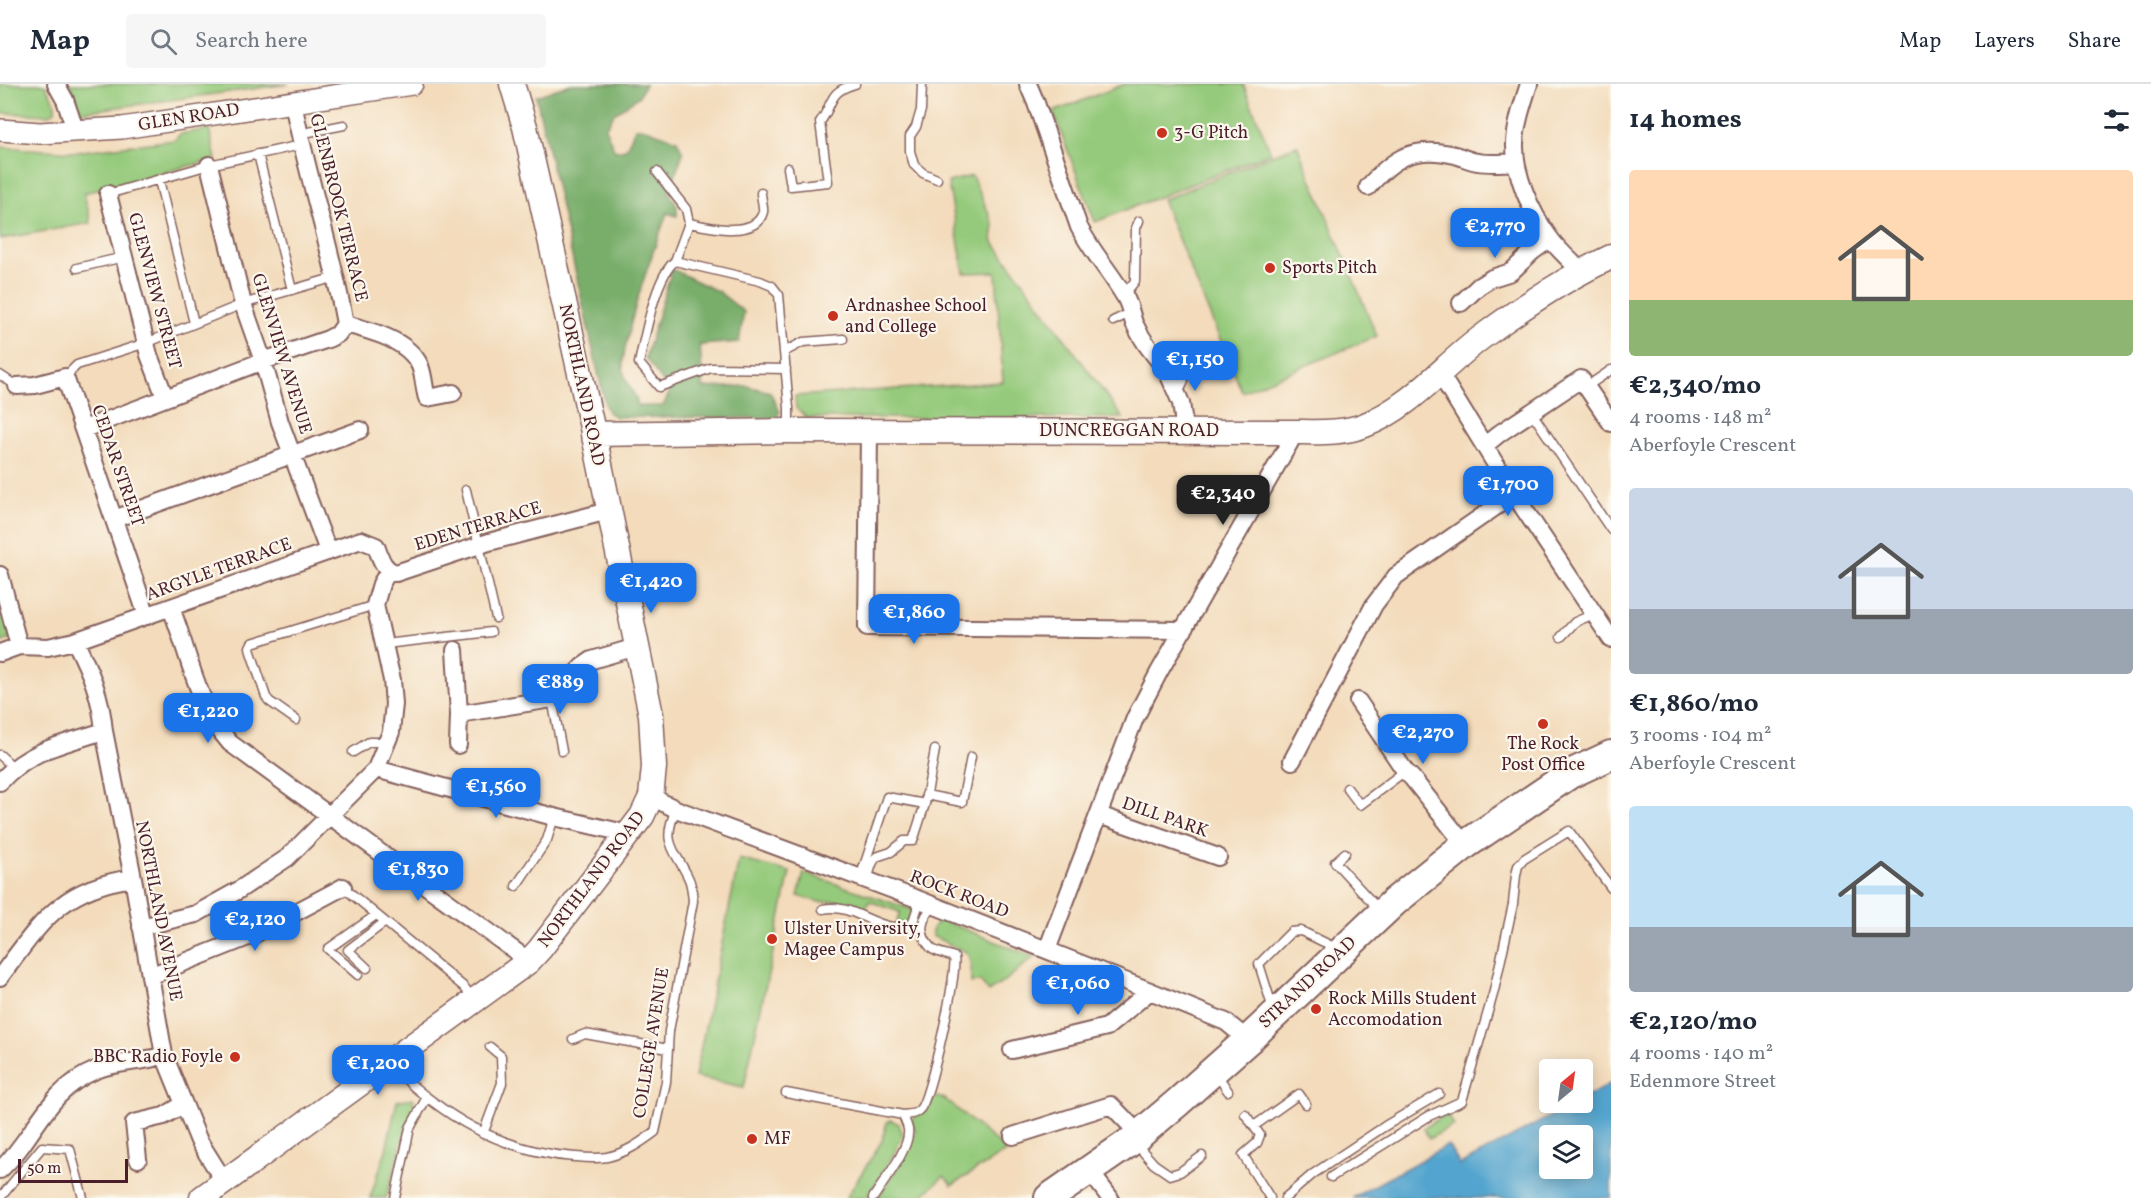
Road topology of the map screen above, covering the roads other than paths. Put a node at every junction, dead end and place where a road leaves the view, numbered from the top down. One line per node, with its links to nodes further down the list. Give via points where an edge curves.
1 (56, 84): 12 (street)
2 (412, 84): 8 (street, GLEN ROAD)
3 (512, 84): 61 (main road, NORTHLAND ROAD)
4 (855, 84): 17 (lane, via 830,100 820,122 828,182 791,186)
5 (922, 84): 19 (lane, via 921,111 910,136 910,151 914,165)
6 (1028, 84): 36 (street, via 1079,227)
7 (1528, 84): 15 (street, via 1515,141)
8 (349, 89): 9 (street, GLEN ROAD)
9 (293, 102): 12 (street, GLEN ROAD); 13 (street, GLENBROOK TERRACE)
10 (344, 125): 13 (lane)
11 (0, 130): 12 (street, GLEN ROAD)
12 (76, 132)
13 (300, 139): 14 (lane); 32 (street, GLENBROOK TERRACE)
14 (258, 154): 16 (lane); 33 (lane)
15 (1516, 162): 21 (street, via 1479,163 1441,153 1413,152 1379,174); 26 (street, via 1530,204)
16 (209, 165): 20 (lane); 35 (street, GLENVIEW AVENUE)
17 (788, 168)
18 (657, 172): 25 (lane, via 686,209)
19 (937, 179)
20 (159, 180): 23 (lane); 38 (lane)
21 (1368, 187)
22 (761, 193): 25 (lane, via 763,212 757,221 739,229)
23 (108, 194): 27 (street, GLENVIEW STREET)
24 (1139, 220): 36 (lane)
25 (689, 223): 29 (lane)
26 (1550, 239): 31 (street); 34 (street, via 1511,272 1479,286)
27 (124, 257): 30 (lane); 41 (street, GLENVIEW STREET)
28 (1611, 257): 31 (main road, DUNCREGGAN ROAD)
29 (675, 261): 42 (lane, via 772,286 779,295); 44 (lane, via 666,268 639,363 659,387 711,368)
30 (77, 268)
31 (1581, 271): 46 (main road, DUNCREGGAN ROAD, via 1481,338)
32 (337, 277): 33 (lane); 39 (street, GLENBROOK TERRACE)
33 (292, 290): 35 (lane)
34 (1461, 303)
35 (243, 304): 38 (lane); 43 (street, GLENVIEW AVENUE)
36 (1130, 306): 37 (lane); 58 (street, via 1134,323 1177,393)
37 (1113, 321)
38 (194, 324): 41 (lane)
39 (345, 324): 43 (street, via 328,339); 51 (street, via 374,331 410,353 420,366 427,398)
40 (843, 339): 42 (lane, via 803,342)
41 (146, 343): 48 (lane, via 77,365); 52 (street, GLENVIEW STREET)
42 (784, 352): 44 (lane)
43 (262, 361): 52 (street); 63 (street, GLENVIEW AVENUE)
44 (786, 369): 57 (lane)
45 (1611, 370): 50 (lane)
46 (1440, 374): 60 (main road, DUNCREGGAN ROAD, via 1397,409 1364,426 1331,432); 62 (street)
47 (0, 375): 49 (lane)
48 (65, 377): 49 (street); 55 (street, CEDAR STREET)
49 (16, 386)
50 (1587, 387): 53 (street, via 1581,379); 54 (street)
51 (453, 393)
52 (165, 397): 55 (street)
53 (1532, 413): 62 (street); 68 (lane)
54 (1611, 423)
55 (84, 429): 67 (street, CEDAR STREET)
56 (360, 430): 63 (street)
57 (789, 431): 59 (main road, DUNCREGGAN ROAD); 61 (main road, DUNCREGGAN ROAD)
58 (1185, 431): 59 (main road, DUNCREGGAN ROAD); 60 (main road, DUNCREGGAN ROAD)
59 (869, 432): 78 (street, via 867,627)
60 (1292, 432): 78 (street, via 1290,442)
61 (593, 434): 66 (main road, NORTHLAND ROAD)
62 (1484, 446): 65 (street)
63 (293, 455): 67 (street); 70 (street, GLENVIEW AVENUE)
64 (466, 490): 69 (lane)
65 (1514, 494): 75 (street); 102 (street, via 1396,576 1374,605)
66 (608, 511): 69 (street, EDEN TERRACE); 85 (main road, NORTHLAND ROAD)
67 (114, 519): 76 (street, CEDAR STREET)
68 (1611, 530)
69 (477, 546): 71 (street, EDEN TERRACE, via 396,573); 77 (lane)
70 (328, 551): 71 (street, ARGYLE TERRACE, via 361,540 376,546); 74 (street, ARGYLE TERRACE)
71 (388, 572): 73 (street)
72 (0, 575): 84 (street)
73 (375, 605): 83 (street); 91 (lane, via 252,643 251,652 268,701)
74 (171, 608): 76 (street, ARGYLE TERRACE); 113 (street, via 199,690 219,730 246,756)
75 (1594, 614): 80 (lane, via 1575,622); 81 (street)
76 (147, 616): 82 (street, ARGYLE TERRACE)
77 (496, 618)
78 (1184, 630): 112 (street, via 1135,718)
79 (491, 632): 83 (lane)
80 (1561, 637)
81 (1611, 639)
82 (75, 641): 84 (street, ARGYLE TERRACE, via 48,647); 92 (street, NORTHLAND AVENUE, via 95,682)
83 (385, 644): 94 (street, via 394,704)
84 (19, 646): 87 (street)
85 (636, 647): 88 (street, via 592,660); 109 (main road, NORTHLAND ROAD, via 651,715)
86 (455, 650): 90 (street)
87 (0, 653)
88 (552, 699): 90 (street); 98 (lane)
89 (1359, 701): 105 (street)
90 (459, 714): 95 (street)
91 (297, 720)
92 (104, 731): 103 (street, via 51,748); 119 (street, NORTHLAND AVENUE)
93 (1611, 733): 106 (highway, STRAND ROAD)
94 (388, 742): 97 (lane, via 369,742); 104 (street)
95 (458, 745)
96 (935, 750): 110 (lane)
97 (353, 752)
98 (562, 752)
99 (0, 755): 103 (lane)
100 (1611, 755): 106 (highway, STRAND ROAD)
101 (971, 758): 110 (lane, via 962,802)
102 (1292, 761)
103 (14, 767): 107 (street)
104 (376, 769): 113 (street); 114 (street)
105 (1405, 771): 108 (lane, via 1360,805); 116 (street)
106 (1570, 774): 116 (highway, STRAND ROAD)
107 (0, 782)
108 (1347, 788)
109 (651, 797): 111 (street, ROCK ROAD); 115 (main road, NORTHLAND ROAD)
110 (926, 800): 120 (lane, via 913,841 904,841 891,852 876,857); 120 (lane, via 887,797)
111 (676, 809): 120 (street, ROCK ROAD); 143 (lane, COLLEGE AVENUE, via 670,822 670,846 690,879 693,901)
112 (1099, 815): 118 (street, DILL PARK); 130 (street)
113 (328, 816): 129 (street, via 287,858 239,890 196,914); 132 (street)
114 (554, 817): 115 (street); 121 (lane, via 547,840)
115 (628, 837): 132 (main road, NORTHLAND ROAD)
116 (1465, 844): 126 (highway, STRAND ROAD)
117 (1345, 853): 126 (lane, via 1335,862)
118 (1218, 857)
119 (133, 878): 129 (street, NORTHLAND AVENUE); 136 (street, via 108,881 75,895 55,909)
120 (864, 879): 124 (street, ROCK ROAD)
121 (516, 886)
122 (343, 887): 127 (lane); 135 (street, via 253,935)
123 (1611, 888): 162 (lane, via 1569,831 1524,859 1518,866 1514,904 1494,992 1462,1101 1429,1116)
124 (928, 903): 125 (lane, via 912,925 891,927 835,906); 130 (street, ROCK ROAD); 153 (lane, via 921,926 932,949 954,957 956,963 925,1099 913,1114)
125 (823, 909)
126 (1382, 913): 131 (highway, STRAND ROAD)
127 (376, 915): 128 (lane); 134 (lane, via 328,949)
128 (385, 922): 133 (lane, via 348,950); 138 (lane)
129 (141, 927): 135 (street, NORTHLAND AVENUE)
130 (1047, 950): 137 (street, ROCK ROAD)
131 (1342, 951): 139 (highway, STRAND ROAD); 139 (lane, via 1301,931 1291,932 1259,963)
132 (529, 961): 138 (main road, NORTHLAND ROAD)
133 (367, 968)
134 (358, 975)
135 (150, 976): 145 (street, NORTHLAND AVENUE)
136 (0, 977)
137 (1150, 991): 141 (street, ROCK ROAD, via 1226,1022); 144 (street, via 1107,1026)
138 (476, 1000): 146 (main road, NORTHLAND ROAD)
139 (1275, 1015): 141 (highway, STRAND ROAD)
140 (573, 1039): 143 (lane, via 585,1034)
141 (1248, 1040): 157 (highway, STRAND ROAD, via 1221,1081)
142 (490, 1047): 155 (lane, via 501,1056 502,1083)
143 (668, 1049): 155 (lane, COLLEGE AVENUE, via 666,1082 655,1132 632,1149 595,1159 549,1155)
144 (1011, 1050)
145 (164, 1055): 150 (street, NORTHLAND AVENUE); 160 (street, via 86,1075 58,1095)
146 (391, 1060): 149 (lane, COLLEGE AVENUE, via 400,1075); 163 (main road, NORTHLAND ROAD)
147 (786, 1093): 153 (lane)
148 (1439, 1094): 172 (lane, via 1313,1174)
149 (427, 1097): 155 (lane, COLLEGE AVENUE); 167 (lane, via 410,1128)
150 (184, 1104): 159 (street, via 164,1116 134,1123); 163 (street, NORTHLAND AVENUE, via 199,1141)
151 (1306, 1104): 154 (lane, via 1299,1094)
152 (1245, 1114): 154 (lane)
153 (903, 1115): 168 (lane, via 909,1130 907,1139)
154 (1254, 1126): 171 (lane, via 1260,1135 1257,1143 1243,1155)
155 (483, 1134)
156 (1013, 1136): 157 (street, via 1111,1104)
157 (1136, 1137): 158 (lane, via 1154,1164 1170,1175); 161 (highway, STRAND ROAD)
158 (1202, 1156)
159 (138, 1159)
160 (0, 1170)
161 (1089, 1170): 169 (highway, STRAND ROAD); 170 (street)
162 (1331, 1178)
163 (224, 1181): 166 (main road, NORTHLAND ROAD)
164 (0, 1198): 165 (lane, via 42,1147 70,1149)
165 (83, 1198)
166 (202, 1198)
167 (395, 1198)
168 (873, 1198)
169 (1049, 1198)
170 (1110, 1198)
171 (1270, 1198)
172 (1285, 1198)

